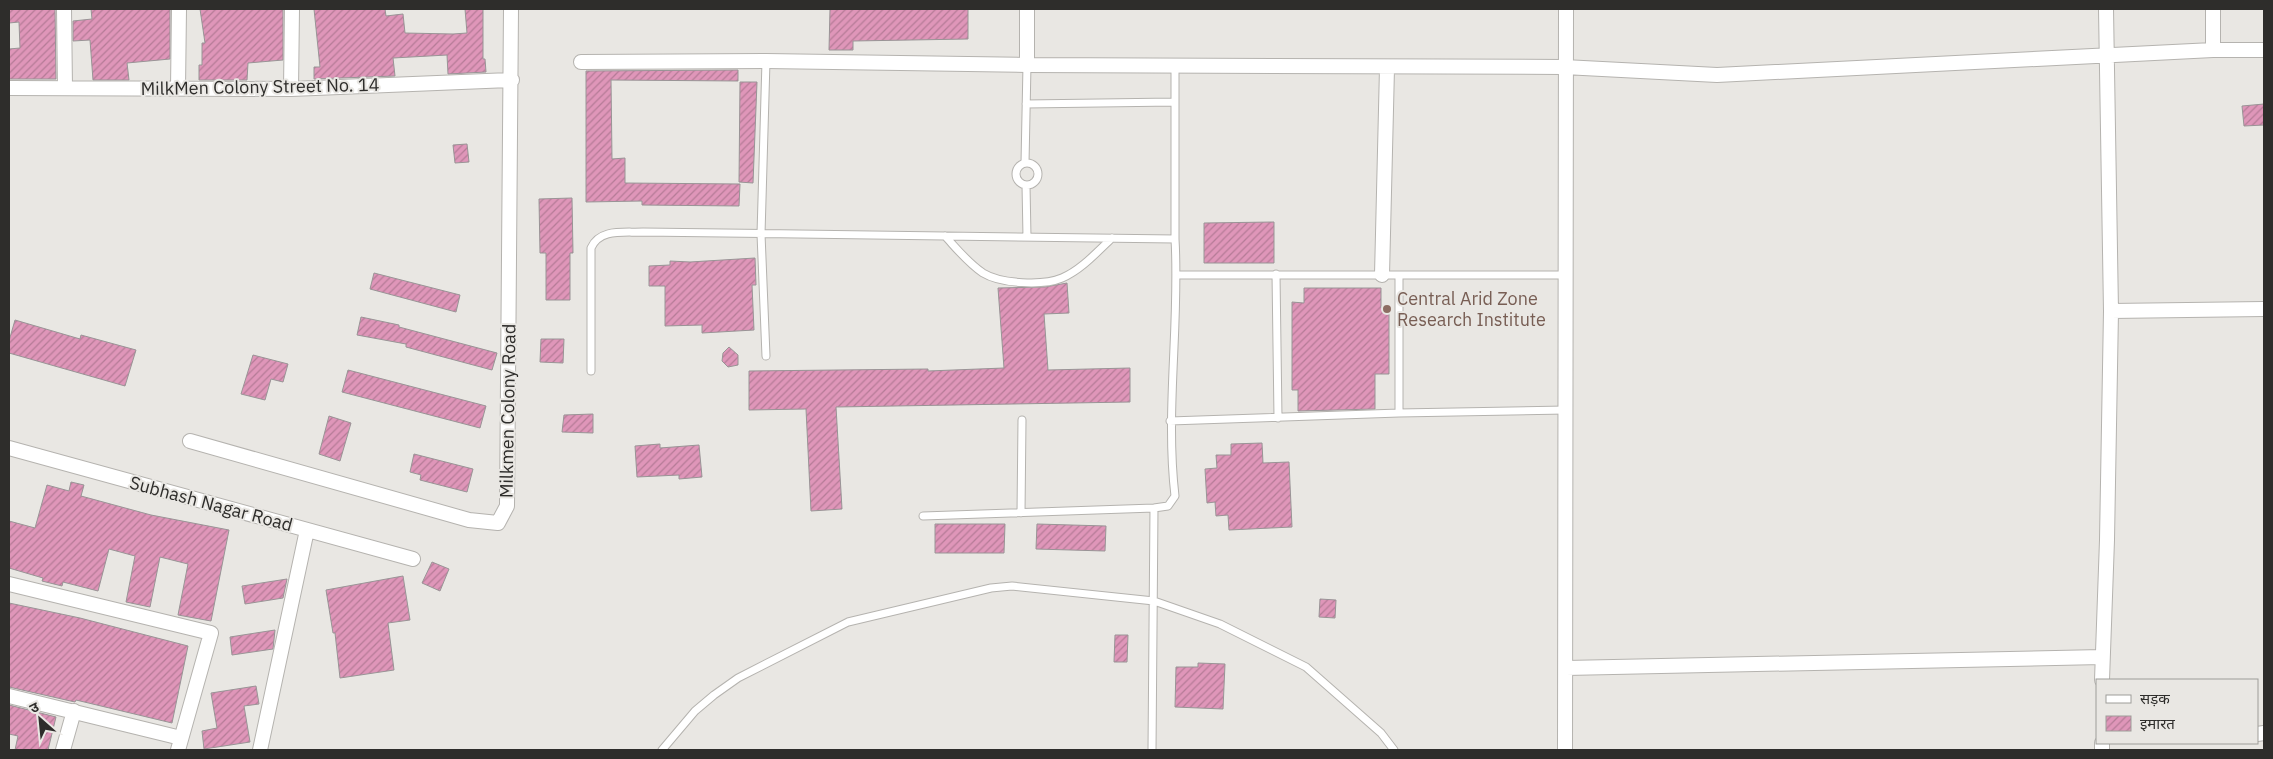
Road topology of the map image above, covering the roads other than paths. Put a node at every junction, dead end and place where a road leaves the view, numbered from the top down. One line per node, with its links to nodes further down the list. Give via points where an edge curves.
1 (64, 9): 20 (street)
2 (179, 9): 21 (street)
3 (292, 9): 22 (street)
4 (511, 9): 18 (street, Milkmen Colony Road)
5 (1028, 9): 15 (street)
6 (1566, 9): 16 (street)
7 (2106, 9): 11 (street)
8 (2213, 9): 9 (street)
9 (2213, 50): 10 (street); 11 (street)
10 (2264, 50)
11 (2108, 55): 16 (street, via 1717,74); 38 (street)
12 (766, 61): 13 (street); 15 (street); 27 (lane)
13 (581, 62)
14 (1176, 64): 15 (street); 17 (street); 23 (lane)
15 (1027, 66): 24 (lane)
16 (1564, 67): 17 (street); 36 (street)
17 (1387, 68): 34 (street)
18 (512, 80): 22 (street, MilkMen Colony Street No. 14); 46 (street, Milkmen Colony Road, via 507,506 498,523 469,520)
19 (9, 88): 20 (street, MilkMen Colony Street No. 14)
20 (65, 88): 21 (street, MilkMen Colony Street No. 14)
21 (178, 88): 22 (street, MilkMen Colony Street No. 14)
22 (291, 88)
23 (1174, 102): 24 (lane); 31 (lane)
24 (1026, 104): 25 (lane)
25 (1025, 163): 26 (lane, via 1016,173 1017,180); 26 (lane, via 1034,165 1038,173 1035,182)
26 (1026, 185): 29 (lane)
27 (761, 234): 28 (lane); 39 (lane); 40 (lane, via 627,233 604,234 595,239 591,248)
28 (945, 236): 29 (lane); 30 (lane, via 969,263 985,274 1033,283 1063,278 1083,265)
29 (1027, 237): 30 (lane)
30 (1112, 238): 31 (lane)
31 (1175, 239): 33 (lane)
32 (1276, 274): 33 (lane); 34 (lane); 43 (lane)
33 (1177, 275): 45 (lane)
34 (1382, 275): 35 (lane)
35 (1399, 275): 36 (lane); 42 (lane)
36 (1565, 275): 41 (street)
37 (2264, 309): 38 (street)
38 (2111, 311): 55 (street)
39 (766, 356)
40 (591, 370)
41 (1566, 410): 42 (lane); 56 (street)
42 (1399, 413): 43 (lane)
43 (1278, 418): 45 (lane)
44 (1022, 420): 49 (lane)
45 (1170, 421): 48 (lane, via 1175,496 1168,506)
46 (190, 441)
47 (9, 448): 51 (street, Subhash Nagar Road)
48 (1154, 508): 49 (lane); 54 (lane)
49 (1021, 513): 50 (lane)
50 (923, 516)
51 (307, 530): 52 (street, Subhash Nagar Road); 62 (street)
52 (413, 559)
53 (9, 584): 60 (street, via 211,634)
54 (1154, 601): 63 (lane, via 1012,586 990,588 848,622 738,678 695,711); 64 (lane); 65 (lane, via 1220,624 1306,667 1381,733)
55 (2102, 657): 56 (street); 57 (street)
56 (1566, 668): 66 (street)
57 (2102, 679)
58 (9, 696): 59 (street)
59 (74, 711): 60 (street); 61 (street)
60 (180, 744)
61 (63, 750)
62 (260, 750)
63 (662, 750)
64 (1152, 750)
65 (1394, 750)
66 (1566, 750)

